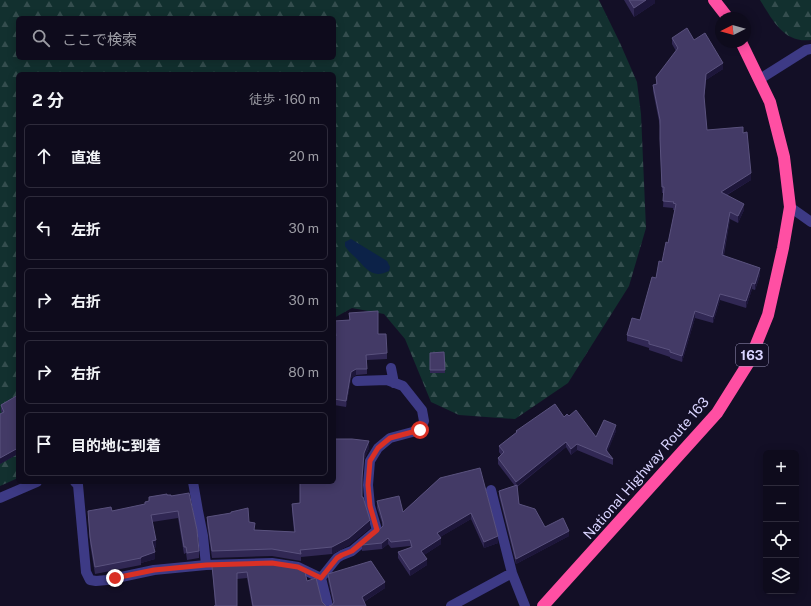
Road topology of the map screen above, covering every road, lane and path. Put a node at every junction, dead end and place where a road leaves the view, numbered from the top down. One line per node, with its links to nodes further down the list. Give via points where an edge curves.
1 (714, 0): 2 (highway)
2 (723, 12)
3 (744, 48): 5 (highway, National Highway Route 163 / 163)
4 (811, 49): 5 (street)
5 (760, 79): 6 (highway, National Highway Route 163 / 163, via 770,102 784,157)
6 (790, 207): 7 (street); 22 (highway, National Highway Route 163 / 163, via 768,315 749,362 717,413)
7 (811, 222)
8 (391, 368): 10 (street)
9 (357, 381): 10 (street, via 387,380)
10 (394, 383): 18 (street, via 403,386 422,410 424,421 420,430 390,438 378,448 370,461 368,485 370,506 377,530 352,551 337,558)
11 (32, 484): 15 (street)
12 (77, 484): 16 (street, via 86,572 90,580)
13 (193, 484): 16 (street)
14 (491, 490): 17 (street)
15 (0, 498)
16 (206, 565): 18 (street, via 272,563 298,567)
17 (512, 573): 20 (street); 21 (street)
18 (321, 578): 19 (street)
19 (328, 606)
20 (451, 606)
21 (525, 606)
22 (543, 606)

